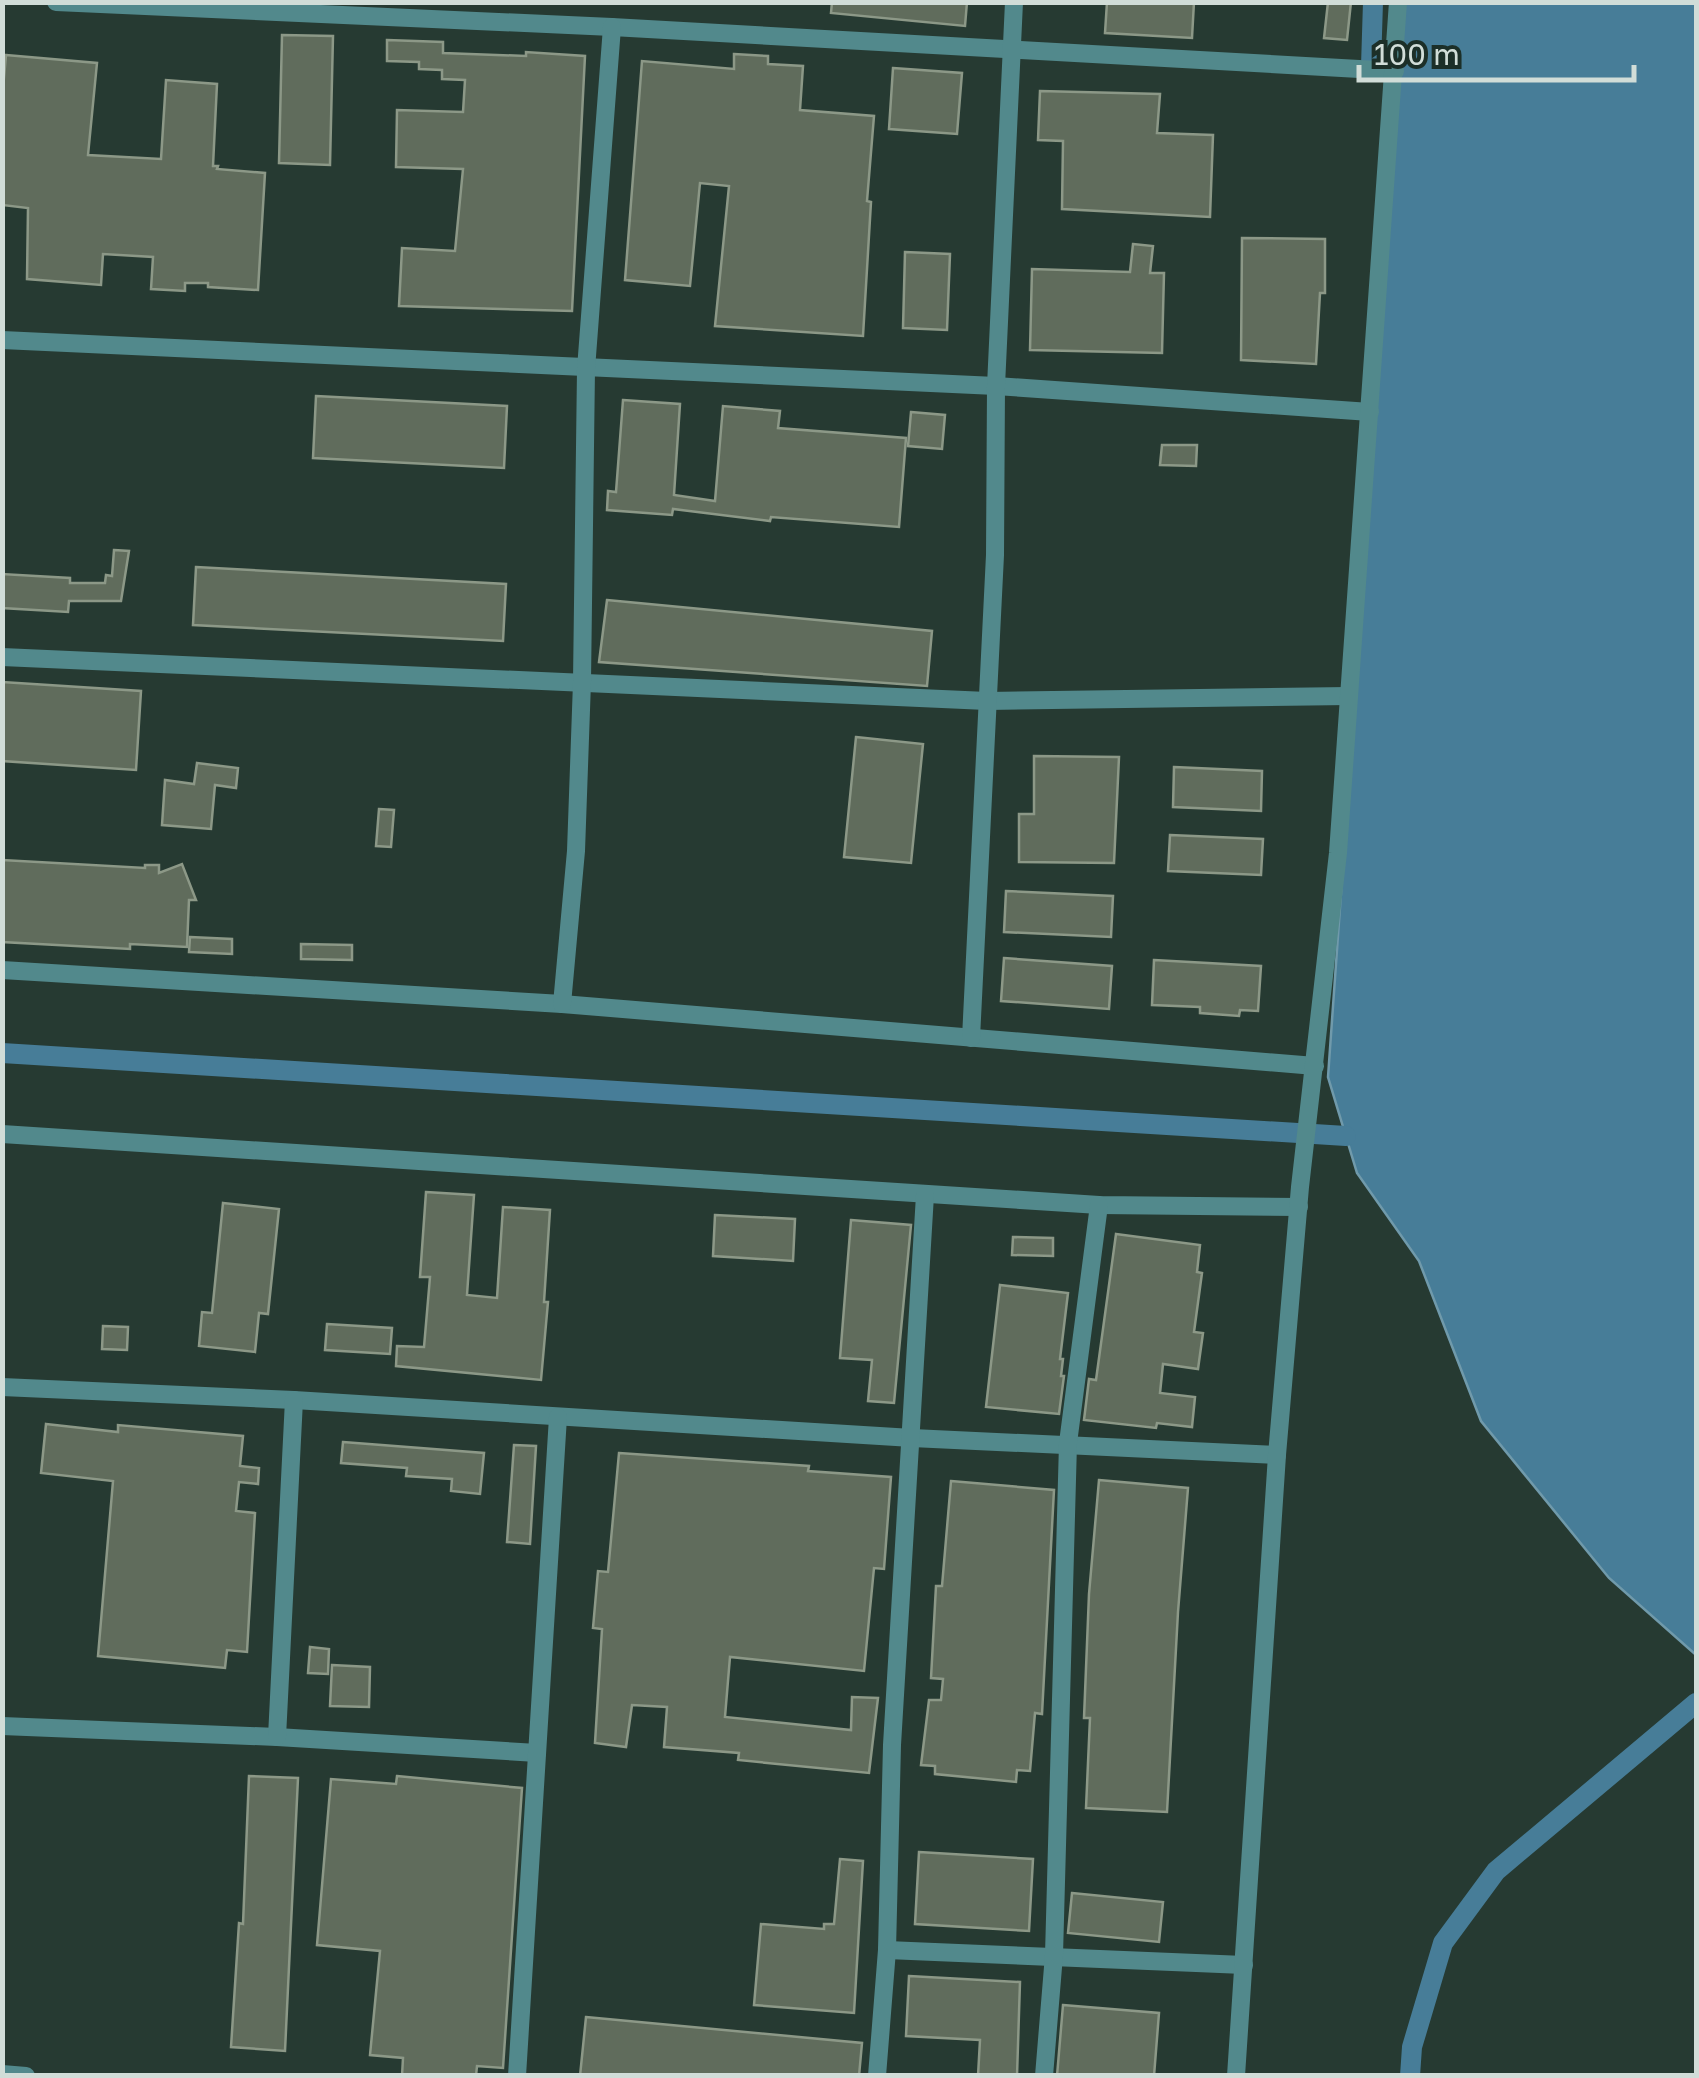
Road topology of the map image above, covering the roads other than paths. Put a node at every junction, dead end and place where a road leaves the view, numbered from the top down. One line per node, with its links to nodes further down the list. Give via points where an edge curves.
1 (56, 2): 4 (street)
2 (1014, 2): 5 (street)
3 (1398, 2): 6 (street)
4 (612, 26): 5 (street); 8 (street)
5 (1012, 52): 6 (street); 9 (street)
6 (1395, 71): 10 (street)
7 (2, 340): 8 (street)
8 (586, 370): 9 (street); 12 (street)
9 (996, 386): 10 (street); 14 (street)
10 (1370, 412): 13 (street)
11 (2, 656): 12 (street)
12 (582, 682): 14 (street); 16 (street)
13 (1350, 696): 14 (street); 18 (street)
14 (987, 701): 17 (street)
15 (2, 970): 16 (street)
16 (562, 1004): 17 (street)
17 (971, 1038): 18 (street)
18 (1315, 1066): 22 (street)
19 (2, 1134): 20 (street)
20 (925, 1195): 21 (street); 26 (street)
21 (1099, 1205): 22 (street); 27 (street)
22 (1300, 1207): 28 (street)
23 (2, 1386): 24 (street)
24 (294, 1400): 25 (street); 30 (street)
25 (558, 1417): 26 (street); 31 (street)
26 (912, 1438): 27 (street); 32 (street, via 892,1745)
27 (1068, 1443): 28 (street); 33 (street)
28 (1277, 1455): 34 (street)
29 (2, 1726): 30 (street)
30 (277, 1737): 31 (street)
31 (537, 1753): 37 (street)
32 (887, 1950): 33 (street); 38 (street)
33 (1054, 1956): 34 (street); 39 (street)
34 (1244, 1965): 40 (street)
35 (2, 2074): 36 (street)
36 (26, 2076)
37 (518, 2076)
38 (876, 2076)
39 (1044, 2076)
40 (1236, 2076)

